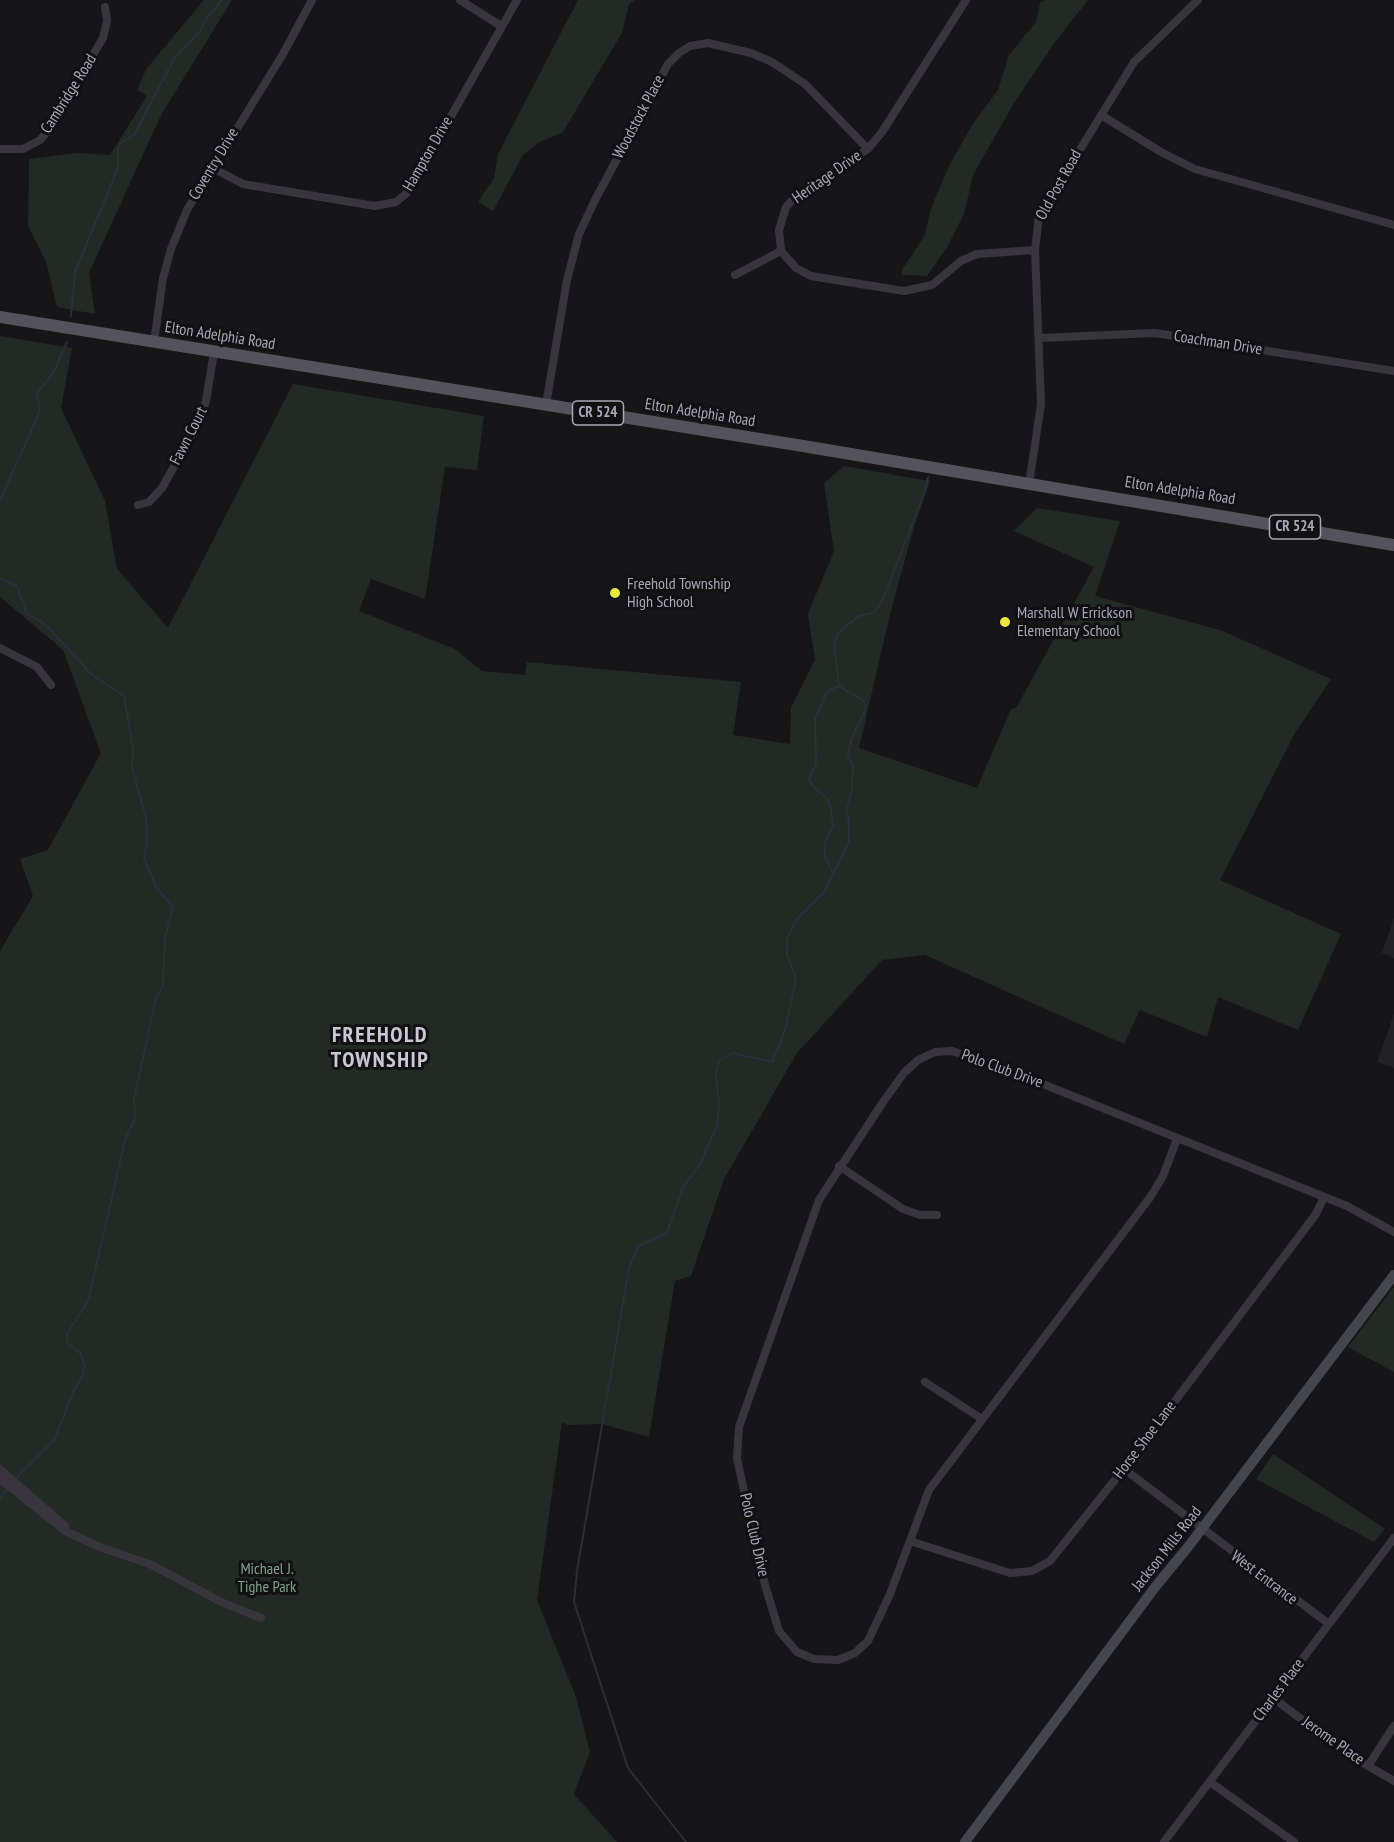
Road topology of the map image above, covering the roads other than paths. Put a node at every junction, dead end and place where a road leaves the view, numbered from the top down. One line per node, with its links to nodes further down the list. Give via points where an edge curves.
1 (312, 0): 11 (street, Coventry Drive, via 283,54)
2 (460, 0): 7 (street)
3 (517, 0): 7 (street, Hampton Drive)
4 (966, 0): 10 (street, Heritage Drive)
5 (1198, 0): 8 (street, Old Post Road, via 1142,52)
6 (105, 6): 9 (street, Cambridge Road, via 103,38 47,132 22,150)
7 (501, 26): 11 (street, Hampton Drive, via 408,192 396,202 375,206 243,184)
8 (1101, 115): 12 (street, via 1195,169); 14 (street, Old Post Road, via 1043,207 1036,228)
9 (0, 149)
10 (868, 149): 13 (street, Heritage Drive, via 792,199 780,223); 21 (street, Woodstock Place, via 805,84 772,62 715,43 698,44 679,53 668,64 579,234 567,280)
11 (211, 167): 18 (street, Coventry Drive, via 171,249)
12 (1394, 225)
13 (781, 250): 14 (street, via 796,268 811,276 904,291 932,285 977,254); 15 (street)
14 (1035, 250): 17 (street, Old Post Road)
15 (735, 275)
16 (0, 317): 18 (main road, Elton Adelphia Road / CR 524)
17 (1040, 338): 20 (street, Coachman Drive, via 1155,333); 22 (street, Old Post Road, via 1041,404)
18 (154, 342): 19 (main road, Elton Adelphia Road / CR 524)
19 (214, 352): 21 (main road, Elton Adelphia Road / CR 524); 23 (street, Fawn Court, via 199,422 162,488 149,502)
20 (1394, 372)
21 (546, 405): 22 (main road, Elton Adelphia Road / CR 524)
22 (1029, 484): 24 (main road, Elton Adelphia Road / CR 524)
23 (138, 505)
24 (1394, 545)
25 (0, 648): 26 (street, via 37,667)
26 (51, 685)
27 (1177, 1139): 28 (street, Polo Club Drive, via 998,1066 946,1051 929,1054 909,1067); 29 (street, Polo Club Drive); 34 (street, Polo Club Drive, via 1151,1196)
28 (839, 1166): 30 (street, via 903,1209); 40 (street, Polo Club Drive, via 819,1200 739,1427 740,1475 765,1585 784,1639 797,1652 822,1661 843,1658 864,1646 876,1628)
29 (1324, 1197): 31 (street, Polo Club Drive, via 1373,1218); 36 (street, Horse Shoe Lane, via 1316,1214)
30 (937, 1215)
31 (1394, 1232)
32 (1394, 1275): 38 (main road, Jackson Mills Road)
33 (925, 1382): 34 (street)
34 (982, 1419): 40 (street, Polo Club Drive, via 929,1490)
35 (0, 1469): 37 (street)
36 (1124, 1469): 38 (street, West Entrance); 40 (street, Horse Shoe Lane, via 1054,1557 1032,1571 1002,1572)
37 (5, 1480): 41 (street, via 83,1539 152,1565 221,1602)
38 (1202, 1529): 42 (street, West Entrance); 48 (main road, Jackson Mills Road)
39 (1394, 1538): 42 (street, Charles Place)
40 (910, 1541)
41 (261, 1618)
42 (1329, 1624): 43 (street, Charles Place)
43 (1273, 1698): 45 (street, Jerome Place); 47 (street, Charles Place)
44 (1394, 1726): 45 (street)
45 (1368, 1766): 46 (street, Jerome Place)
46 (1394, 1781)
47 (1210, 1782): 49 (street, Charles Place); 50 (street)
48 (965, 1842)
49 (1164, 1842)
50 (1294, 1842)

